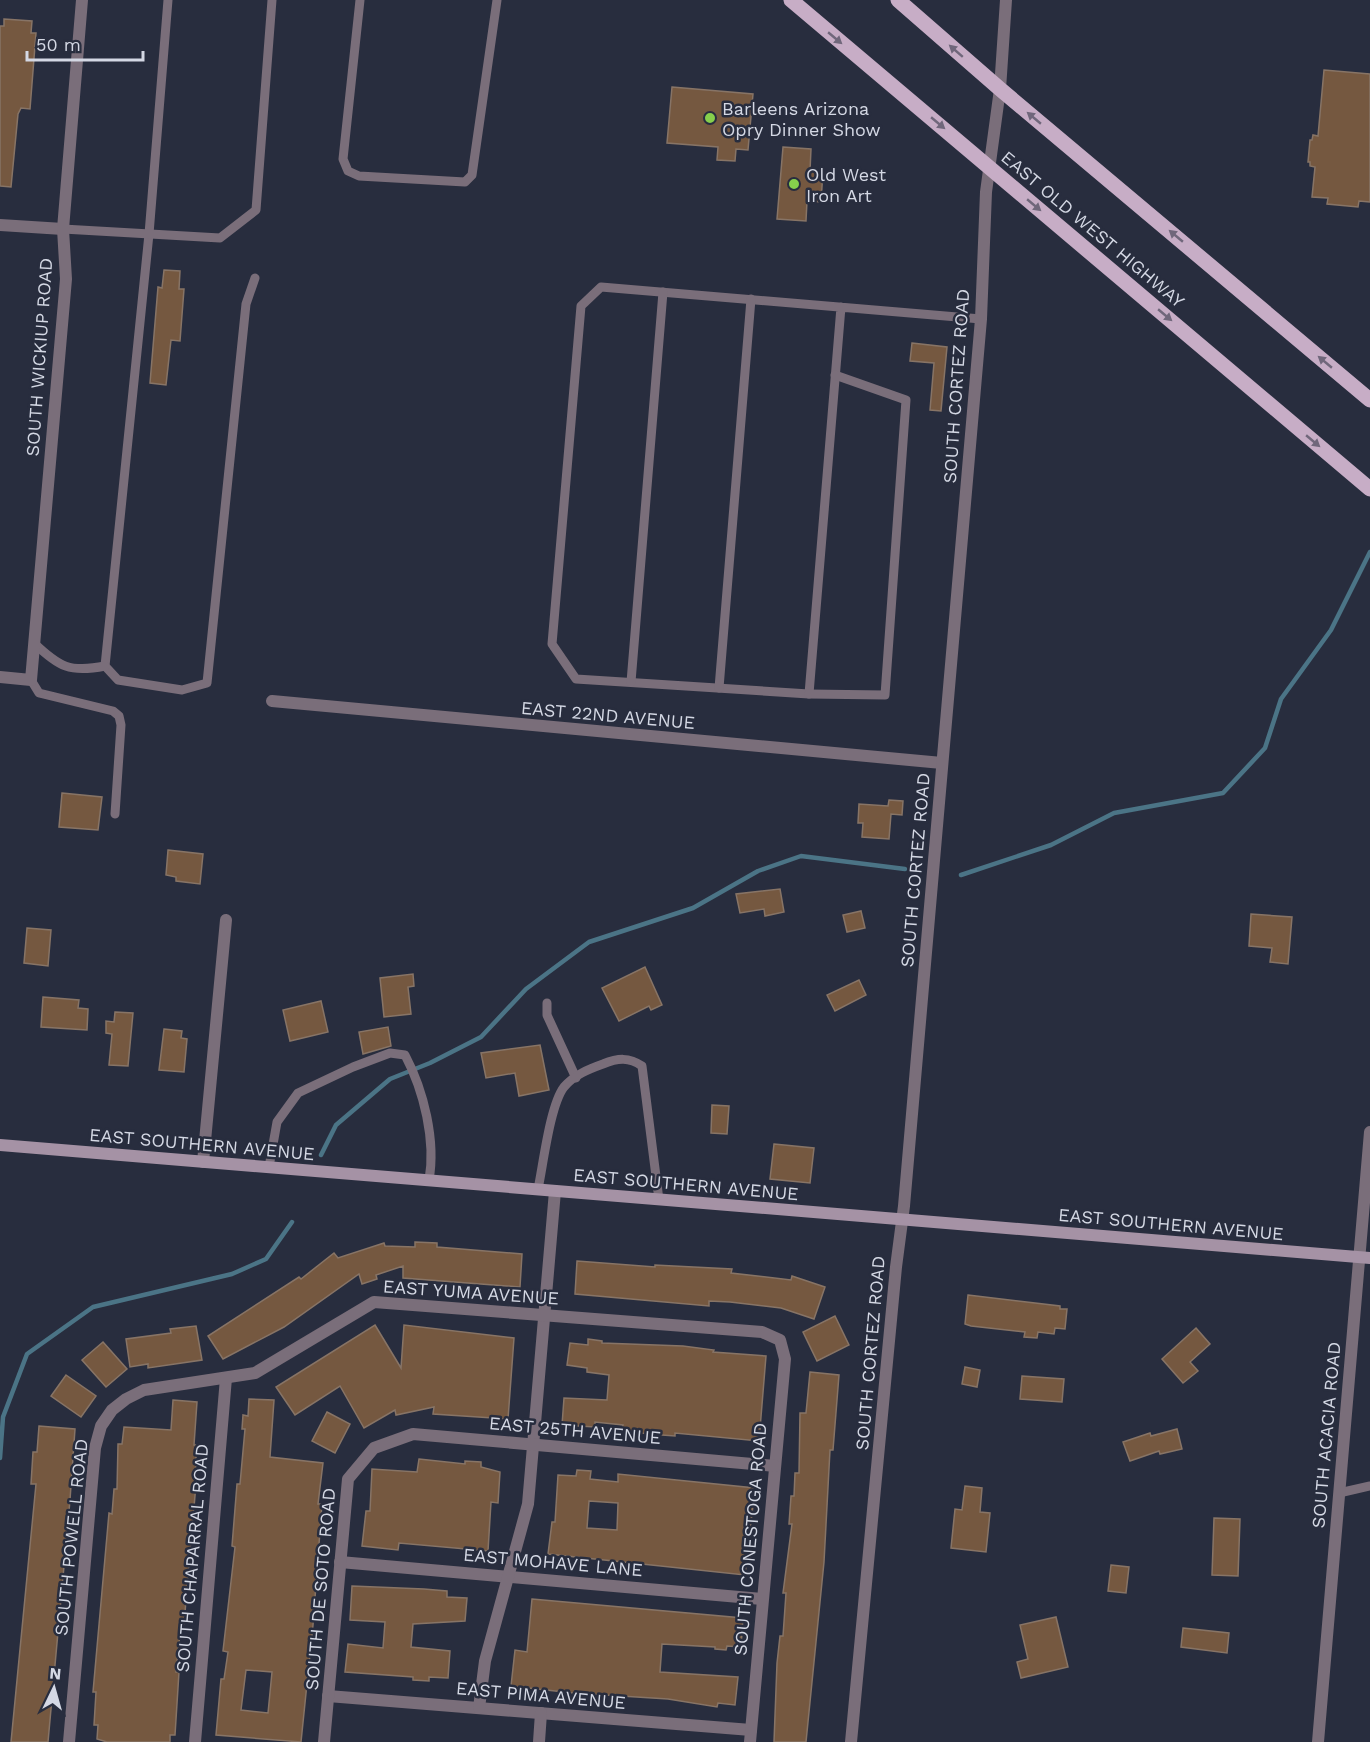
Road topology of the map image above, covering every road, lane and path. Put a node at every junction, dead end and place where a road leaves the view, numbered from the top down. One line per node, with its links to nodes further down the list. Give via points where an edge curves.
1 (82, 0): 12 (street, SOUTH WICKIUP ROAD)
2 (168, 0): 13 (lane)
3 (272, 0): 13 (lane, via 256,210 220,238)
4 (360, 0): 5 (lane, via 343,159 348,171 359,176 465,182 472,176)
5 (497, 0)
6 (790, 0): 10 (main road, EAST OLD WEST HIGHWAY, one-way to 10)
7 (898, 0): 9 (main road, one-way to 7)
8 (1006, 0): 9 (street, SOUTH CORTEZ ROAD)
9 (1000, 89): 10 (street, SOUTH CORTEZ ROAD); 20 (main road, one-way to 9)
10 (990, 167): 18 (street, SOUTH CORTEZ ROAD); 21 (main road, EAST OLD WEST HIGHWAY, one-way to 21)
11 (0, 225): 12 (street)
12 (63, 230): 13 (lane); 22 (street, SOUTH WICKIUP ROAD, via 66,279)
13 (149, 234): 23 (lane)
14 (255, 278): 23 (lane, via 246,304 207,683 182,690 118,680)
15 (663, 292): 16 (lane); 26 (lane); 26 (lane, via 601,286 581,306 552,644 576,679)
16 (751, 299): 17 (lane); 27 (lane)
17 (841, 307): 18 (lane); 19 (lane)
18 (981, 319): 30 (street, SOUTH CORTEZ ROAD)
19 (836, 375): 28 (lane); 28 (lane, via 906,400 885,695)
20 (1370, 400)
21 (1370, 489)
22 (34, 643): 23 (lane, via 56,664 82,670); 25 (street, SOUTH WICKIUP ROAD)
23 (105, 666)
24 (0, 677): 25 (street)
25 (31, 680): 31 (lane, via 39,693 113,711 119,716)
26 (631, 682): 27 (lane)
27 (719, 688): 28 (lane)
28 (809, 694)
29 (272, 701): 30 (street, EAST 22ND AVENUE)
30 (942, 764): 43 (street, SOUTH CORTEZ ROAD)
31 (115, 814)
32 (226, 920): 37 (street)
33 (547, 1003): 34 (lane, via 547,1015)
34 (576, 1078): 40 (lane, via 563,1088 557,1102); 42 (lane, via 614,1060 632,1059 642,1066)
35 (1370, 1132): 44 (street, SOUTH ACACIA ROAD)
36 (0, 1145): 37 (street, EAST SOUTHERN AVENUE)
37 (203, 1162): 38 (street, EAST SOUTHERN AVENUE)
38 (269, 1167): 39 (street, EAST SOUTHERN AVENUE); 39 (lane, via 278,1122 298,1093 390,1053 405,1055 411,1067 432,1139)
39 (429, 1180): 40 (street, EAST SOUTHERN AVENUE)
40 (538, 1190): 41 (street, EAST SOUTHERN AVENUE)
41 (555, 1191): 42 (street, EAST SOUTHERN AVENUE); 45 (street)
42 (659, 1200): 43 (street, EAST SOUTHERN AVENUE)
43 (902, 1220): 44 (street, EAST SOUTHERN AVENUE); 65 (street, SOUTH CORTEZ ROAD)
44 (1365, 1258): 53 (street, SOUTH ACACIA ROAD)
45 (544, 1315): 46 (street, EAST YUMA AVENUE, via 762,1332); 47 (street, EAST YUMA AVENUE, via 374,1302 255,1373); 49 (street)
46 (780, 1340): 51 (street, SOUTH CONESTOGA ROAD, via 785,1359)
47 (226, 1378): 48 (street, EAST YUMA AVENUE, via 144,1390); 62 (street, SOUTH CHAPARRAL ROAD)
48 (112, 1410): 61 (street, SOUTH POWELL ROAD, via 101,1426 95,1448)
49 (533, 1445): 50 (street, EAST 25TH AVENUE, via 413,1434); 51 (street, EAST 25TH AVENUE); 55 (street, via 528,1504)
50 (374, 1448): 54 (street, SOUTH DE SOTO ROAD, via 348,1479)
51 (775, 1466): 56 (street, SOUTH CONESTOGA ROAD)
52 (1370, 1486): 53 (lane)
53 (1339, 1493): 66 (street, SOUTH ACACIA ROAD)
54 (340, 1562): 55 (street, EAST MOHAVE LANE); 57 (street, SOUTH DE SOTO ROAD)
55 (510, 1576): 56 (street, EAST MOHAVE LANE); 58 (street, via 485,1661)
56 (762, 1599): 60 (street, SOUTH CONESTOGA ROAD)
57 (328, 1696): 58 (street, EAST PIMA AVENUE); 63 (street, SOUTH DE SOTO ROAD)
58 (479, 1708): 59 (street, EAST PIMA AVENUE)
59 (541, 1713): 60 (street, EAST PIMA AVENUE); 64 (street)
60 (751, 1736)
61 (69, 1742)
62 (195, 1742)
63 (324, 1742)
64 (538, 1742)
65 (851, 1742)
66 (1317, 1742)

